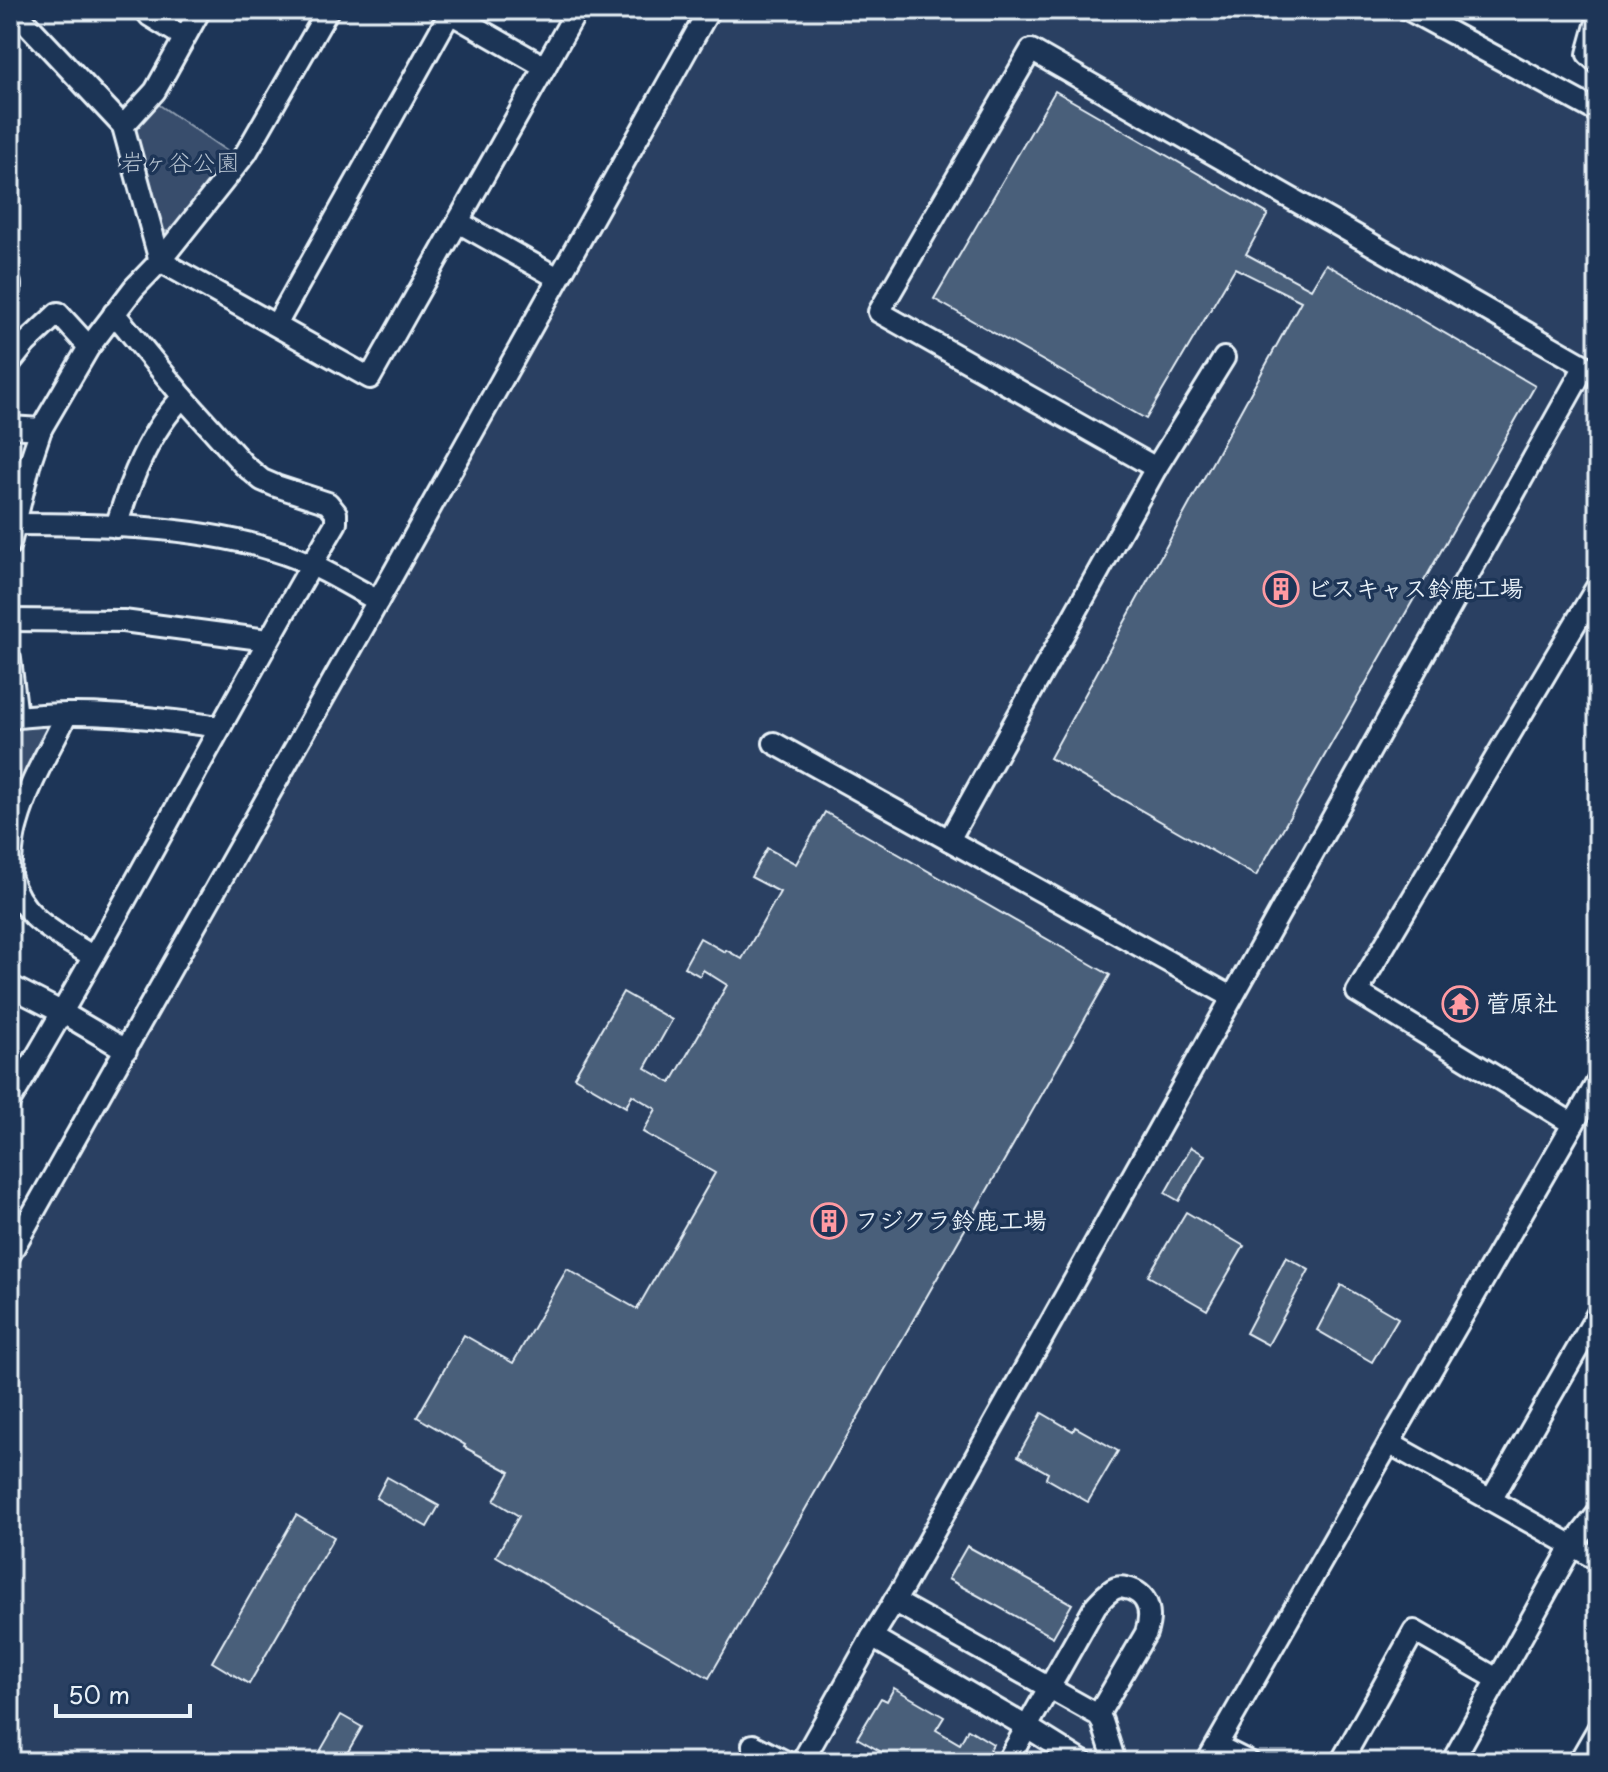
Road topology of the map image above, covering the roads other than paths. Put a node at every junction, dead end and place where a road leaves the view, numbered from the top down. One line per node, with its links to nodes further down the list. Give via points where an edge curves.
1 (145, 10): 10 (street)
2 (200, 10): 10 (street)
3 (328, 10): 16 (street, via 246,153)
4 (577, 10): 12 (street)
5 (709, 10): 17 (street)
6 (1409, 10): 13 (street)
7 (447, 12): 12 (street); 19 (street)
8 (16, 17): 14 (street)
9 (1598, 18): 11 (street, via 1588,54)
10 (184, 37): 14 (street, via 155,91)
11 (1598, 63)
12 (545, 67): 15 (street)
13 (1595, 104)
14 (123, 126): 16 (street)
15 (458, 222): 17 (street); 19 (street, via 370,378)
16 (160, 261): 18 (street); 19 (street)
17 (558, 278): 32 (street)
18 (114, 313): 20 (street); 23 (street)
19 (276, 325)
20 (89, 347): 22 (street, via 58,313); 25 (street)
21 (1224, 358): 26 (street)
22 (10, 363)
23 (183, 397): 28 (street, via 166,413 152,439); 30 (street, via 262,480 328,503 336,513 336,523)
24 (10, 427): 25 (street)
25 (41, 429): 27 (street)
26 (1156, 468): 40 (street); 44 (street, via 879,312 1031,50 1585,366)
27 (13, 524): 28 (street); 29 (street)
28 (116, 527): 30 (street, via 200,533)
29 (10, 544)
30 (311, 565): 32 (street); 34 (street)
31 (1598, 585): 49 (street, via 1357,992)
32 (378, 601): 46 (street)
33 (10, 620): 34 (street, via 123,621)
34 (268, 640): 38 (street)
35 (10, 659): 37 (street)
36 (67, 714): 37 (street); 38 (street); 41 (street, via 29,790 12,845)
37 (13, 718)
38 (220, 727): 42 (street)
39 (774, 743): 40 (street)
40 (949, 840): 44 (street)
41 (10, 875): 42 (street, via 24,908)
42 (92, 956): 45 (street)
43 (10, 986): 45 (street)
44 (1232, 997): 57 (street)
45 (63, 1013): 46 (street); 48 (street)
46 (126, 1050): 50 (street)
47 (1598, 1081): 49 (street)
48 (10, 1101)
49 (1573, 1124): 52 (street)
50 (10, 1254)
51 (1598, 1313): 53 (street)
52 (1389, 1443): 53 (street); 65 (street)
53 (1491, 1500): 55 (street)
54 (1598, 1513): 55 (street)
55 (1572, 1546): 56 (street); 59 (street)
56 (1598, 1560)
57 (894, 1601): 58 (street); 60 (street)
58 (872, 1637): 62 (street); 67 (street)
59 (1497, 1679): 72 (street, via 1414,1631); 73 (street)
60 (1049, 1687): 61 (street); 61 (street, via 1096,1605 1113,1589 1136,1592 1145,1600 1150,1621); 62 (street)
61 (1098, 1715): 70 (street)
62 (1027, 1727): 68 (street); 69 (street)
63 (1598, 1729): 74 (street)
64 (753, 1745): 66 (street)
65 (1212, 1754): 71 (street)
66 (786, 1762)
67 (802, 1762)
68 (1007, 1762)
69 (1083, 1762)
70 (1115, 1762)
71 (1249, 1762)
72 (1341, 1762)
73 (1452, 1762)
74 (1579, 1762)

